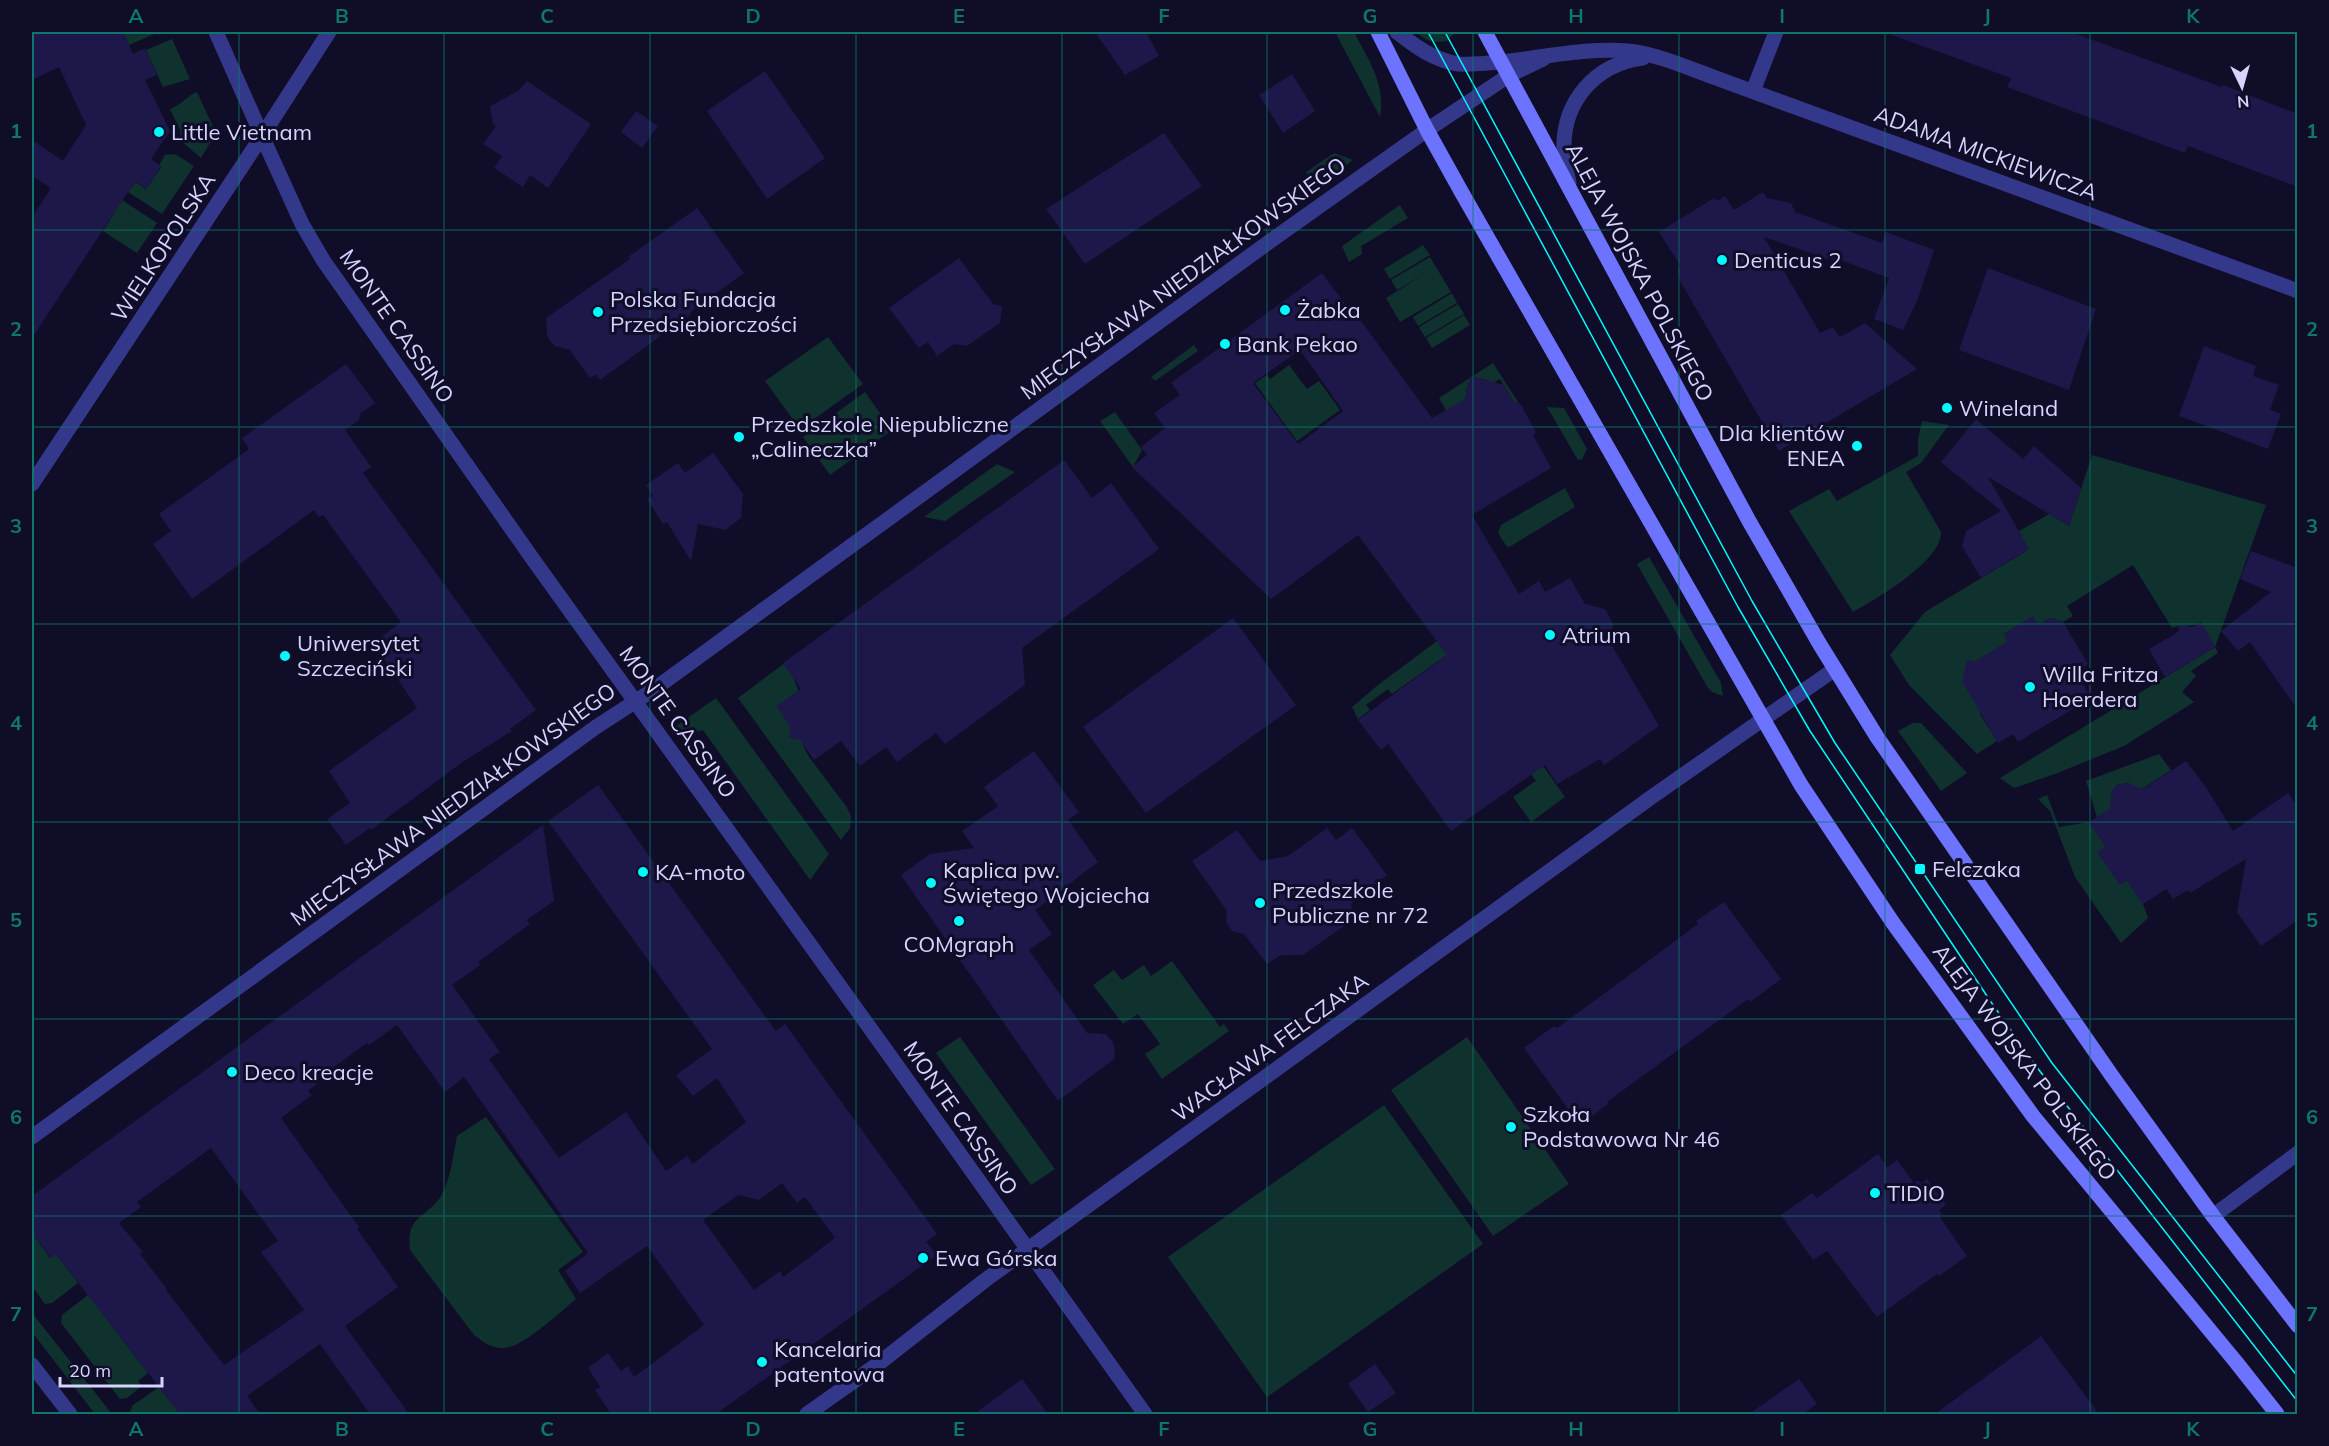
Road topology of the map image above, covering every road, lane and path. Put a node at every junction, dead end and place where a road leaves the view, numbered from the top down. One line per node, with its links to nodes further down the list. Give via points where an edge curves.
1 (216, 32): 13 (street, MONTE CASSINO)
2 (329, 32): 13 (street, WIELKOPOLSKA)
3 (1378, 32): 12 (main road, ALEJA WOJSKA POLSKIEGO)
4 (1397, 32): 9 (street, via 1444,62)
5 (1485, 32): 9 (main road)
6 (1776, 32): 11 (street)
7 (1566, 53): 8 (street, ADAMA MICKIEWICZA, via 1620,51); 9 (street, ADAMA MICKIEWICZA); 10 (street, ADAMA MICKIEWICZA, via 1547,57)
8 (1658, 58): 11 (street, ADAMA MICKIEWICZA); 14 (street, ADAMA MICKIEWICZA, via 1616,63 1595,77 1579,95 1564,138)
9 (1501, 61): 10 (main road)
10 (1508, 76): 12 (street); 14 (main road, ALEJA WOJSKA POLSKIEGO)
11 (1753, 91): 15 (street, ADAMA MICKIEWICZA)
12 (1427, 130): 18 (street, MIECZYSŁAWA NIEDZIAŁKOWSKIEGO); 19 (main road, ALEJA WOJSKA POLSKIEGO)
13 (262, 136): 16 (street, WIELKOPOLSKA); 18 (street, MONTE CASSINO, via 323,260)
14 (1569, 189): 17 (main road, ALEJA WOJSKA POLSKIEGO)
15 (2298, 291)
16 (32, 484)
17 (1834, 669): 19 (street); 22 (main road, ALEJA WOJSKA POLSKIEGO, via 1953,849)
18 (636, 702): 20 (street, MIECZYSŁAWA NIEDZIAŁKOWSKIEGO); 23 (street, MONTE CASSINO)
19 (1761, 718): 23 (street, WACŁAWA FELCZAKA); 29 (main road, ALEJA WOJSKA POLSKIEGO, via 1893,923 2026,1107)
20 (32, 1137)
21 (2298, 1153): 22 (street)
22 (2212, 1216): 24 (main road, ALEJA WOJSKA POLSKIEGO)
23 (1027, 1250): 27 (street, WACŁAWA FELCZAKA); 28 (street, MONTE CASSINO)
24 (2298, 1326)
25 (32, 1365): 26 (street)
26 (69, 1414)
27 (807, 1414)
28 (1145, 1414)
29 (2277, 1414)

